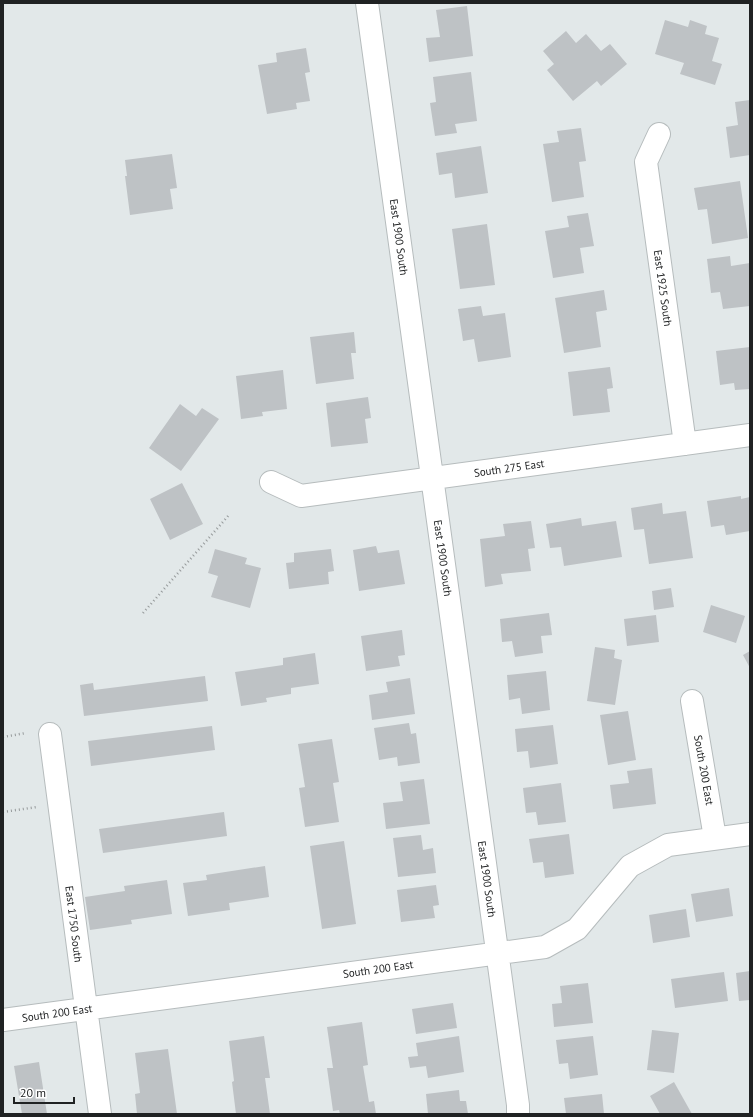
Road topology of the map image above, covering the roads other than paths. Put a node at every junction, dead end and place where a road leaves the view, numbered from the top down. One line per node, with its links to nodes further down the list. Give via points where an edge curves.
1 (367, 3): 5 (street, East 1900 South)
2 (659, 134): 4 (street, East 1925 South, via 646,162)
3 (750, 435): 4 (street, South 275 East)
4 (685, 444): 5 (street, South 275 East)
5 (432, 478): 6 (street, South 275 East, via 301,496); 11 (street, East 1900 South)
6 (271, 482)
7 (692, 701): 10 (street, South 200 East)
8 (50, 734): 12 (street, East 1750 South)
9 (750, 834): 10 (street, South 200 East)
10 (716, 838): 11 (street, South 200 East, via 668,845 630,866 578,929 544,947)
11 (497, 953): 12 (street, South 200 East); 15 (street, East 1900 South)
12 (85, 1009): 13 (street, South 200 East); 14 (street, East 1750 South)
13 (3, 1020)
14 (100, 1114)
15 (518, 1114)

